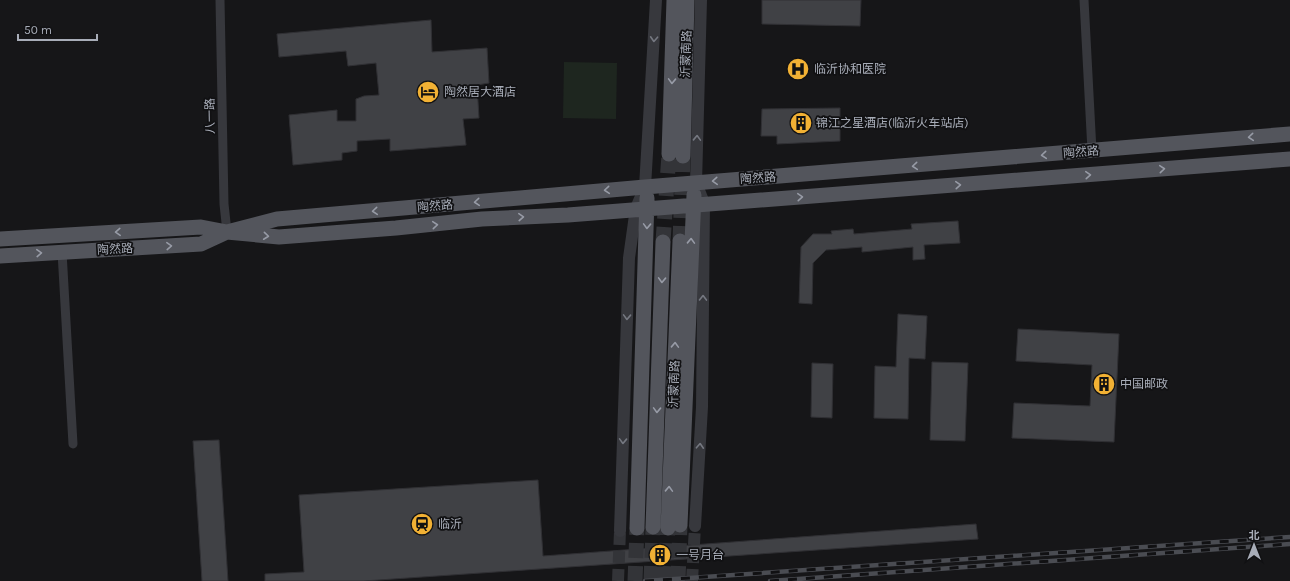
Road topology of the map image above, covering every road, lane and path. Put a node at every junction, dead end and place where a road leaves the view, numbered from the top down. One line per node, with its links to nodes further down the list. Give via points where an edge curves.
1 (220, 0): 14 (street, 八一路, via 224,204)
2 (656, 0): 11 (street, one-way to 11)
3 (674, 0): 4 (main road, 沂蒙南路, one-way to 4, via 676,155)
4 (687, 0)
5 (702, 0): 10 (street, one-way to 5)
6 (1084, 0): 8 (street)
7 (1290, 134): 8 (main road, 陶然路, one-way to 8)
8 (1092, 151): 10 (main road, 陶然路, one-way to 10)
9 (1290, 159): 12 (main road, 陶然路, one-way to 9)
10 (696, 182): 11 (main road, 陶然路); 12 (main road)
11 (645, 187): 13 (main road); 14 (main road, 陶然路, one-way to 14, via 277,219)
12 (698, 204): 13 (main road, 陶然路); 21 (main road, one-way to 12)
13 (642, 208): 14 (main road, 陶然路, one-way to 13, via 279,237); 22 (main road, one-way to 22); 23 (street, one-way to 23, via 629,258)
14 (227, 232): 15 (main road, 陶然路, one-way to 15, via 201,227); 18 (main road, 陶然路, one-way to 14, via 202,244)
15 (0, 239)
16 (680, 241): 21 (main road, 沂蒙南路, one-way to 16)
17 (664, 242): 21 (main road, 沂蒙南路, one-way to 21)
18 (62, 252): 19 (main road, 陶然路, one-way to 18); 20 (street)
19 (0, 256)
20 (74, 444)
21 (674, 527)
22 (637, 528)
23 (620, 531)

